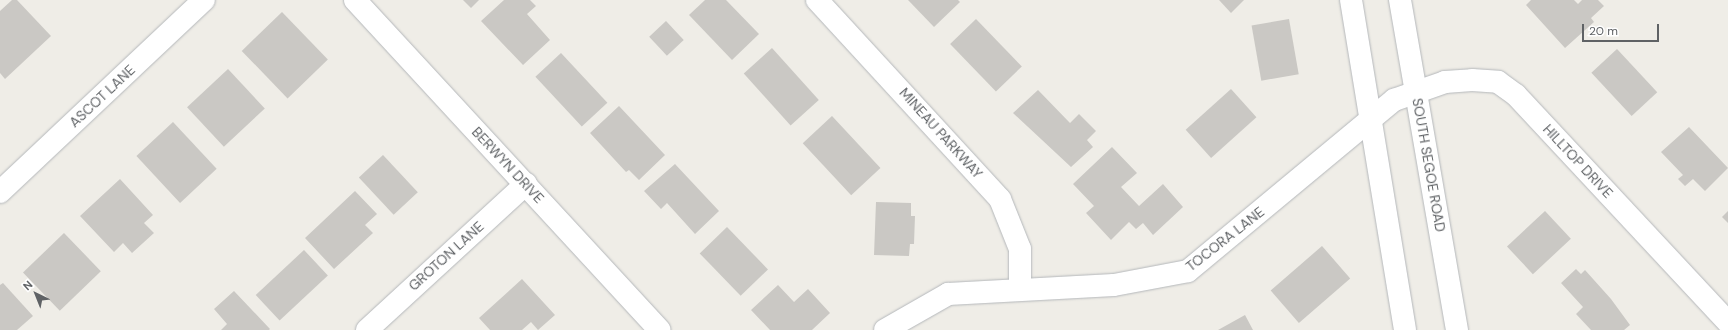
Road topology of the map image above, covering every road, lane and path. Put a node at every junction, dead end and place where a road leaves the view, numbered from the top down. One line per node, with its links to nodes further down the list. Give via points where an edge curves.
1 (204, 0): 10 (street, ASCOT LANE)
2 (355, 0): 9 (street, BERWYN DRIVE)
3 (818, 0): 11 (street, MINEAU PARKWAY, via 1000,199 1020,249)
4 (1351, 0): 8 (street)
5 (1400, 0): 6 (street, SOUTH SEGOE ROAD)
6 (1416, 90): 7 (street, HILLTOP DRIVE); 12 (street, HILLTOP DRIVE, via 1472,80 1498,82 1516,95); 17 (street, SOUTH SEGOE ROAD)
7 (1394, 100): 8 (street, TOCORA LANE)
8 (1372, 116): 11 (street, TOCORA LANE, via 1344,144 1188,271 1114,285); 16 (street)
9 (526, 184): 13 (street, GROTON LANE); 14 (street, BERWYN DRIVE)
10 (0, 192)
11 (1020, 288): 15 (street, TOCORA LANE, via 948,294)
12 (1728, 322)
13 (367, 330)
14 (660, 330)
15 (885, 330)
16 (1405, 330)
17 (1457, 330)

